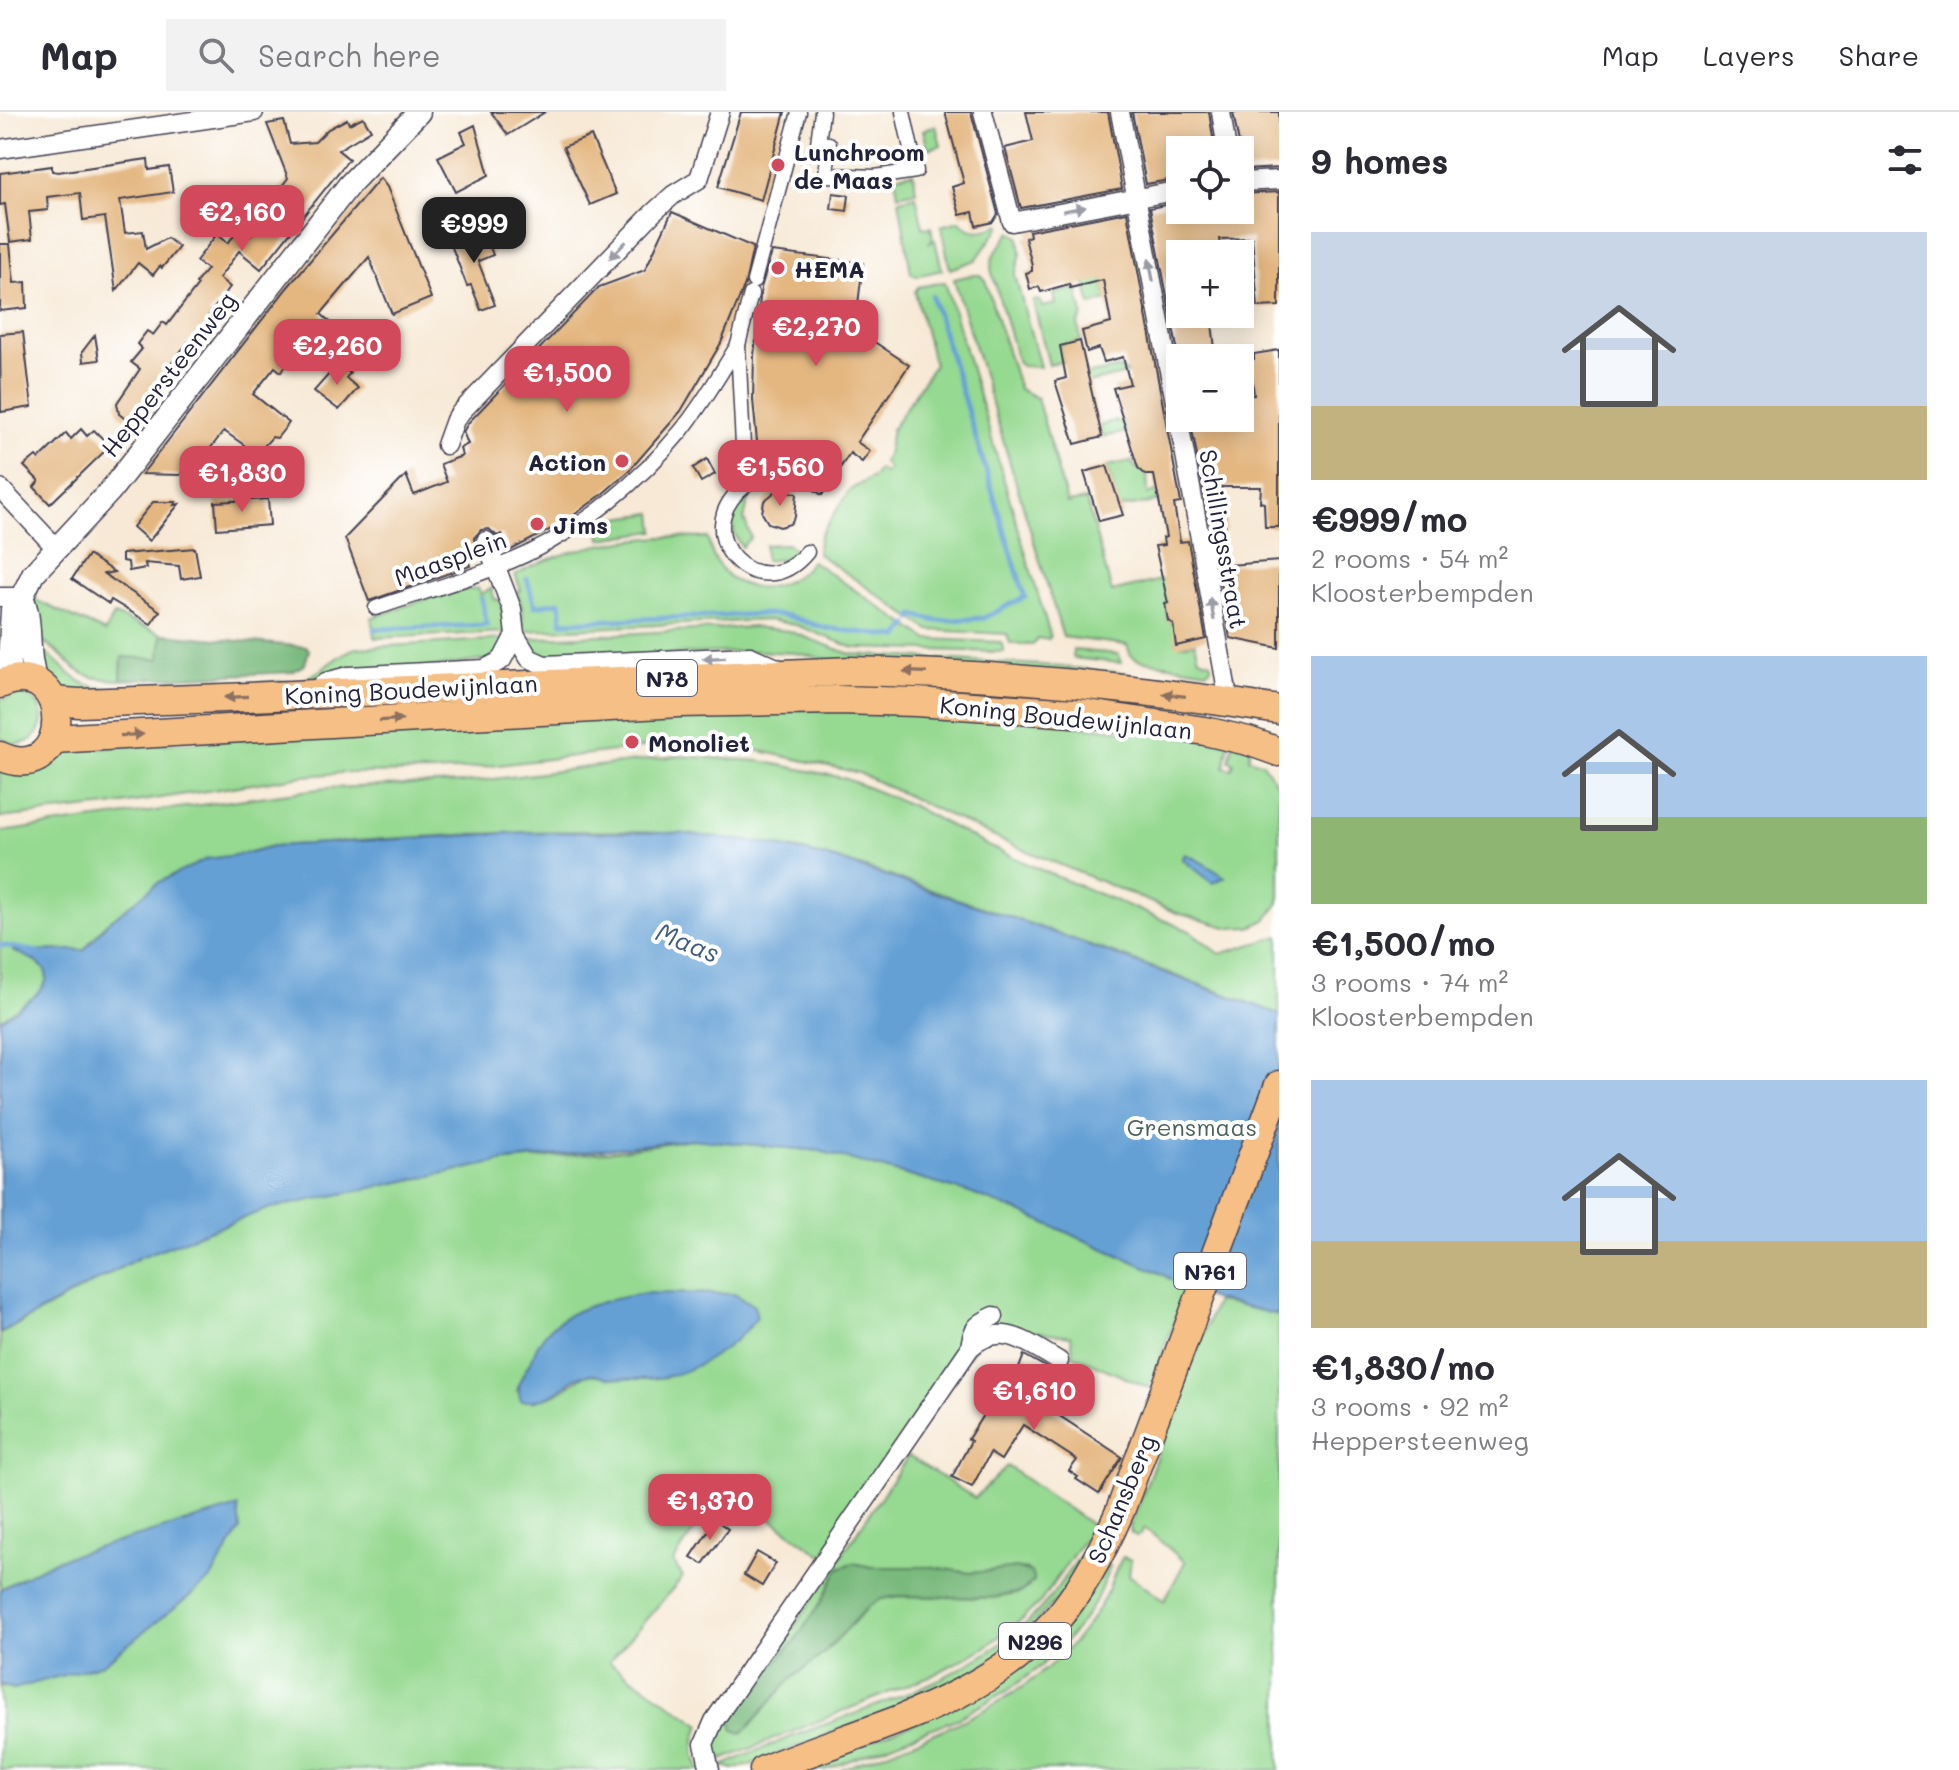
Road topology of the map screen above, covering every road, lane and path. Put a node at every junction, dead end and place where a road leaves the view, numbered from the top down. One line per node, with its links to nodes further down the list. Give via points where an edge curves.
1 (254, 112): 11 (street)
2 (720, 112): 17 (street, one-way to 17, via 699,179 653,213 461,412)
3 (799, 112): 16 (street)
4 (822, 112): 5 (street, via 818,143 829,144 826,175 855,177 916,171)
5 (903, 112)
6 (983, 112): 15 (street, one-way to 15, via 1012,222)
7 (1120, 112): 15 (street, Schillingsstraat)
8 (1221, 112): 10 (street)
9 (416, 113): 20 (street, Heppersteenweg, via 349,185 110,491)
10 (1225, 136)
11 (0, 149)
12 (1279, 180): 13 (street)
13 (1254, 181)
14 (1166, 192): 15 (street)
15 (1137, 196): 32 (street, Schillingsstraat, one-way to 15)
16 (738, 345): 21 (street, via 745,486 728,502 723,536 739,564 759,573 787,570); 22 (street, Maasplein, via 690,419 642,472 575,526)
17 (446, 445)
18 (0, 488): 20 (street)
19 (486, 541): 22 (street)
20 (57, 549): 23 (street, Heppersteenweg)
21 (807, 552)
22 (498, 574): 24 (street, Maasplein); 25 (street, via 512,609)
23 (11, 597): 29 (street, Heppersteenweg); 30 (street, via 27,613 29,658)
24 (376, 608)
25 (515, 635): 26 (street, via 529,658); 27 (street, via 502,660)
26 (544, 665): 27 (street); 28 (street, one-way to 26, via 750,656)
27 (485, 669): 31 (street, via 348,676)
28 (772, 669): 31 (main road, Koning Boudewijnlaan / N78); 32 (main road, Koning Boudewijnlaan / N78, one-way to 28, via 1087,684 924,672); 33 (street, via 768,689)
29 (4, 682): 30 (main road, N78, via 28,681)
30 (45, 693): 31 (main road, Koning Boudewijnlaan / N78, one-way to 30, via 79,703); 35 (main road, via 58,714)
31 (311, 693)
32 (1229, 702): 34 (main road, Koning Boudewijnlaan / N78)
33 (754, 703): 35 (main road, Koning Boudewijnlaan / N78, one-way to 33); 36 (main road, Koning Boudewijnlaan / N78, via 917,702 1088,714 1205,731)
34 (1279, 710)
35 (54, 739): 37 (main road, via 27,760)
36 (1279, 752)
37 (0, 756)
38 (1279, 1085): 42 (main road, N761)
39 (994, 1316): 40 (street, via 972,1330)
40 (970, 1348): 41 (street, via 991,1335 1008,1335); 43 (street, via 714,1721 704,1744)
41 (1059, 1361)
42 (1171, 1375): 44 (main road, Schansberg / N296, via 1110,1535 1076,1594 1039,1638 997,1671 946,1700)
43 (710, 1770)
44 (764, 1770)

